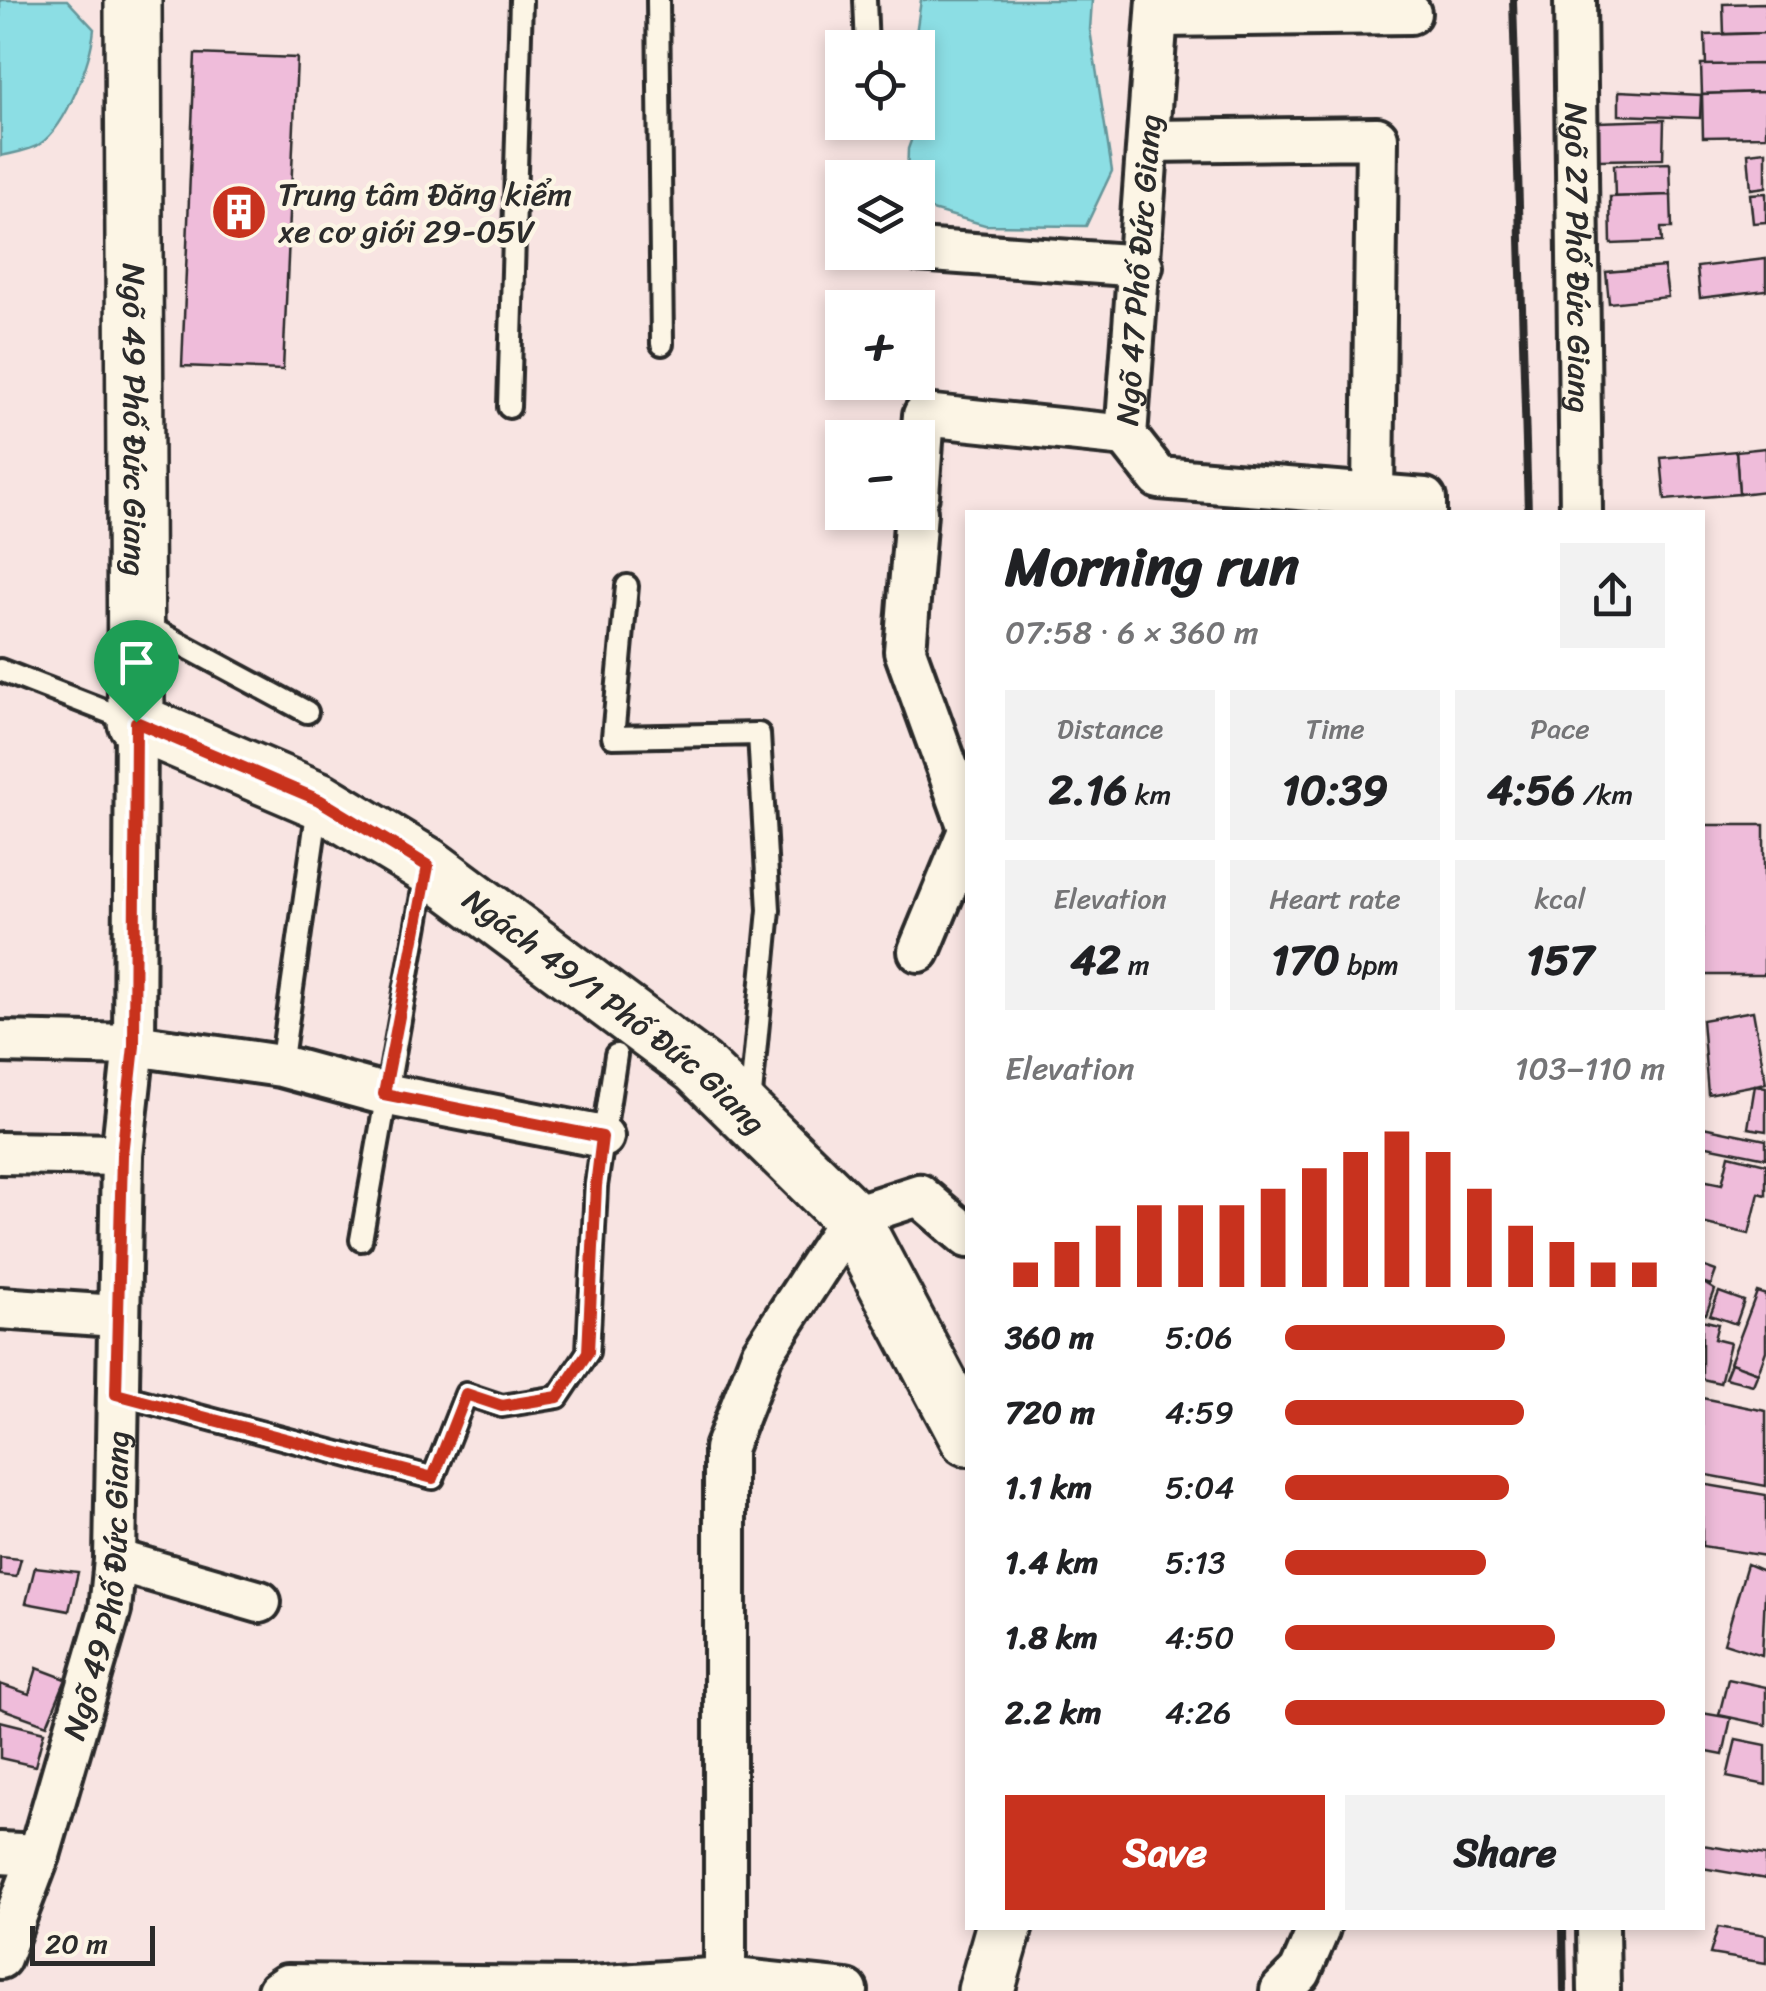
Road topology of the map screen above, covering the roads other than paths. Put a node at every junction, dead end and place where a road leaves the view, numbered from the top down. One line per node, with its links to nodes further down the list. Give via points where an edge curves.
1 (134, 0): 22 (street, Ngõ 49 Phố Đức Giang)
2 (521, 0): 13 (lane)
3 (658, 0): 12 (lane)
4 (865, 0): 8 (lane)
5 (1575, 0): 19 (street, Ngõ 27 Phố Đức Giang)
6 (1158, 8): 7 (street); 9 (street, Ngõ 47 Phố Đức Giang)
7 (1410, 13)
8 (866, 30)
9 (1151, 140): 11 (street, Ngõ 47 Phố Đức Giang); 17 (street, via 1377,138)
10 (935, 251): 11 (street)
11 (1142, 266): 15 (street, Ngõ 47 Phố Đức Giang)
12 (662, 344)
13 (509, 408)
14 (924, 420): 15 (street, Ngõ 47 Phố Đức Giang, via 924,415)
15 (1126, 436): 16 (street)
16 (1158, 495): 17 (street)
17 (1373, 495): 18 (street, via 1425,499)
18 (1425, 510)
19 (1581, 510)
20 (915, 530): 27 (street, via 906,651)
21 (628, 586): 36 (lane, via 613,737 758,734 769,910)
22 (134, 619): 24 (lane); 25 (street, Ngõ 49 Phố Đức Giang)
23 (0, 670): 25 (lane)
24 (307, 712)
25 (136, 722): 26 (street, Ngách 49/1 Phố Đức Giang); 32 (street, Ngõ 49 Phố Đức Giang)
26 (319, 800): 29 (street, Ngách 49/1 Phố Đức Giang); 34 (lane)
27 (965, 817)
28 (965, 840): 30 (street)
29 (428, 866): 35 (lane); 36 (street, Ngách 49/1 Phố Đức Giang, via 617,1003)
30 (919, 951)
31 (0, 1042): 32 (street)
32 (134, 1046): 34 (street); 39 (street, Ngõ 49 Phố Đức Giang)
33 (616, 1055): 37 (lane)
34 (281, 1066): 35 (street)
35 (384, 1094): 37 (street); 42 (lane)
36 (748, 1117): 40 (street, Ngách 49/1 Phố Đức Giang)
37 (602, 1137): 45 (lane, via 588,1352 558,1397 502,1406 466,1394 433,1478)
38 (0, 1153): 39 (street)
39 (122, 1155): 44 (street, Ngõ 49 Phố Đức Giang)
40 (851, 1218): 41 (street, via 919,1194); 46 (street, Ngách 49/1 Phố Đức Giang); 54 (street, via 762,1354 724,1449)
41 (965, 1234)
42 (361, 1240)
43 (0, 1308): 44 (street)
44 (116, 1316): 45 (street, Ngõ 49 Phố Đức Giang)
45 (116, 1394): 47 (street, Ngõ 49 Phố Đức Giang)
46 (965, 1432)
47 (115, 1560): 48 (street); 49 (street, Ngõ 49 Phố Đức Giang, via 110,1610)
48 (260, 1602)
49 (19, 1854): 53 (street, Ngõ 49 Phố Đức Giang)
50 (1003, 1930): 57 (street)
51 (1598, 1930): 59 (street)
52 (1312, 1957): 58 (street)
53 (0, 1958)
54 (725, 1978): 55 (street, via 576,1988 287,1985); 56 (street)
55 (278, 1991)
56 (847, 1991)
57 (986, 1991)
58 (1280, 1991)
59 (1599, 1991)

